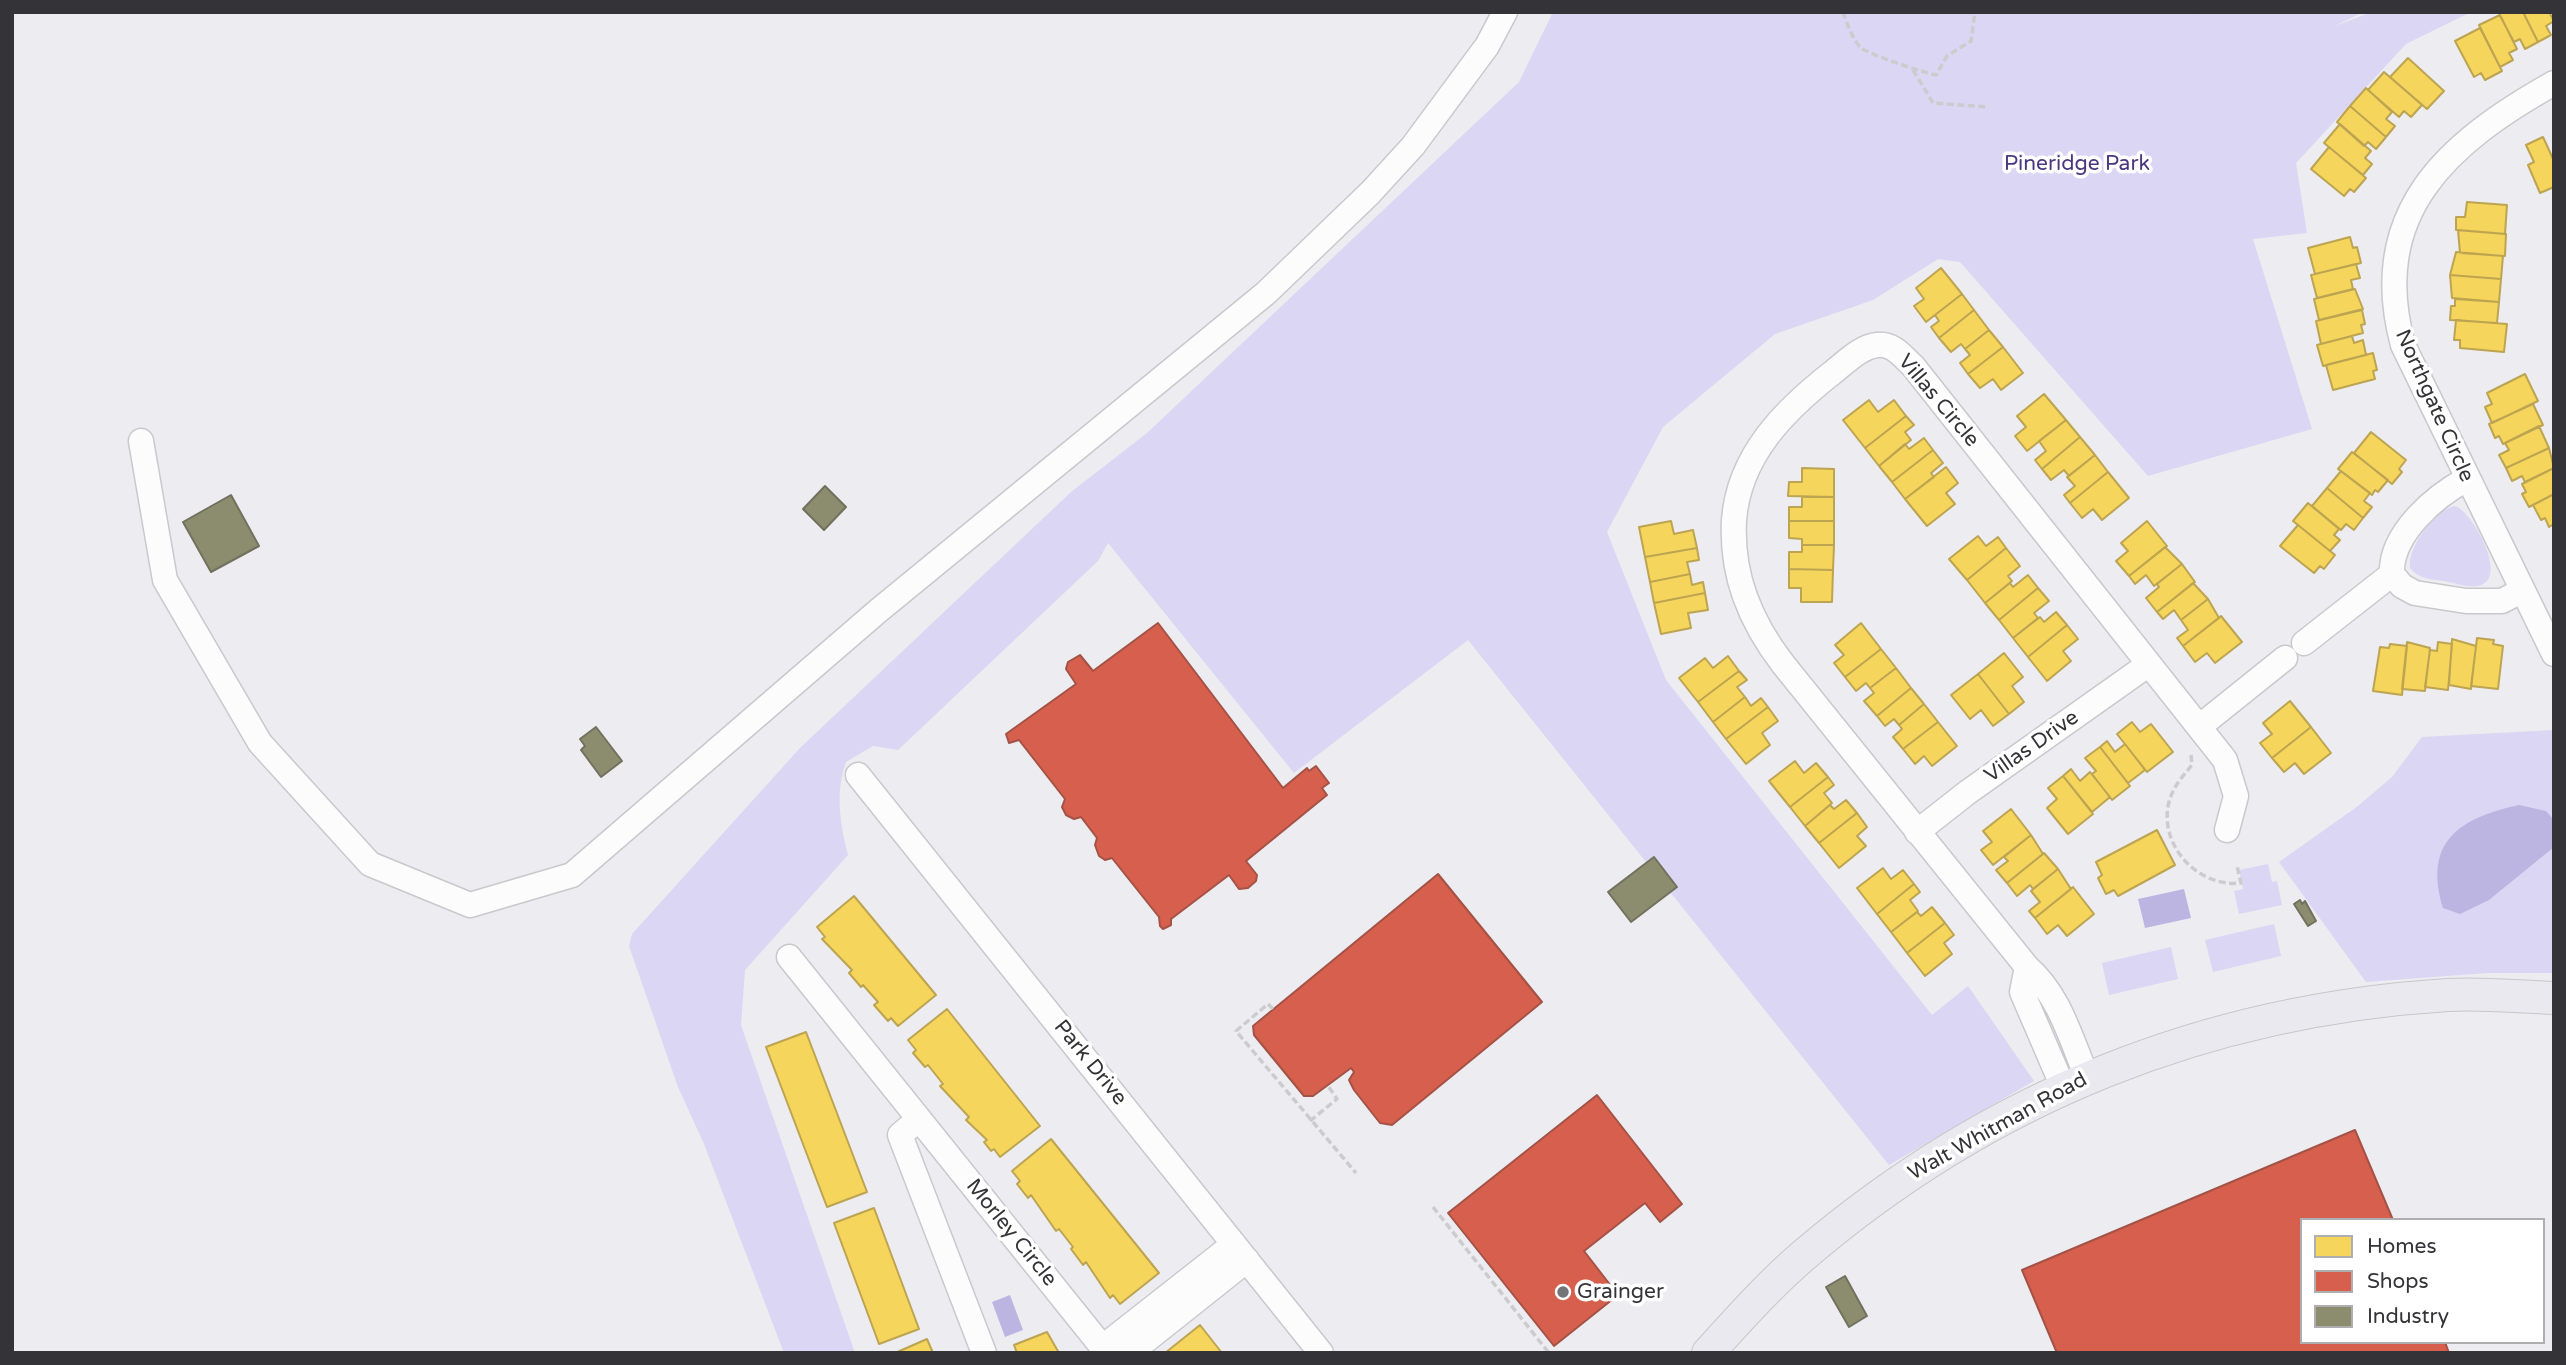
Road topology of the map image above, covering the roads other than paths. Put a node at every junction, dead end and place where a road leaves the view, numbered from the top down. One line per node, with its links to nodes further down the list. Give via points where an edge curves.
1 (1505, 12): 3 (street, via 1487,46 1413,146 1266,293 878,611 572,875 470,905 370,864 260,743 165,580)
2 (2554, 83): 4 (street, Northgate Circle, via 2479,132 2425,184 2397,251 2392,286 2403,345)
3 (141, 441)
4 (2467, 479): 5 (street, via 2442,493 2411,527 2394,552); 6 (street, Northgate Circle)
5 (2392, 574): 6 (street, via 2415,593 2466,601 2502,601); 9 (street, via 2294,650)
6 (2521, 591): 7 (street, Northgate Circle)
7 (2554, 654)
8 (2149, 664): 9 (street, Villas Circle); 12 (street, Villas Drive); 12 (street, Villas Circle, via 1913,366 1893,347 1877,345 1858,353 1796,400 1758,449 1741,484 1734,519 1739,582 1762,637)
9 (2194, 737): 11 (street, Villas Circle, via 2225,760 2235,796)
10 (858, 775): 17 (street, Park Drive)
11 (2227, 830)
12 (1917, 832): 15 (street, Villas Circle, via 2056,999)
13 (789, 957): 16 (street, Morley Circle)
14 (2554, 998): 15 (main road, Walt Whitman Road, via 2452,995 2297,1012 2192,1039)
15 (2075, 1082): 22 (main road, Walt Whitman Road, via 1907,1175 1842,1223 1762,1295)
16 (919, 1119): 18 (street, Morley Circle); 19 (street, via 900,1135)
17 (1241, 1252): 18 (street, Morley Circle); 20 (street); 21 (street, Park Drive)
18 (1105, 1350)
19 (984, 1353)
20 (1130, 1353)
21 (1321, 1353)
22 (1708, 1353)

